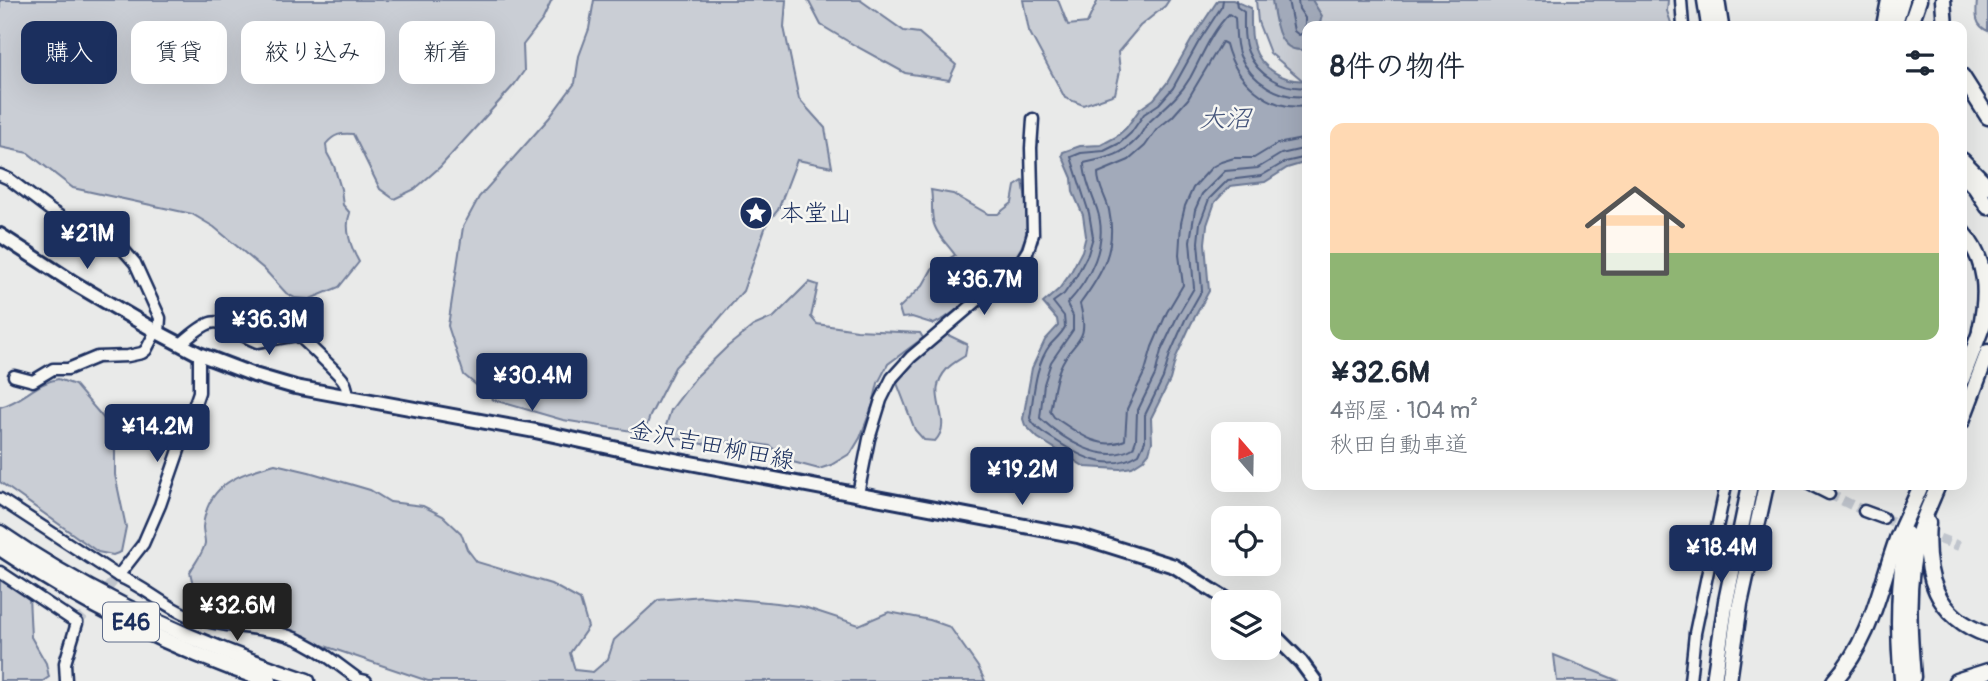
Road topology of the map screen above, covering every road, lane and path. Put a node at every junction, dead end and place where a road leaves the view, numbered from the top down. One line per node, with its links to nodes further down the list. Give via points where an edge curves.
1 (1681, 0): 8 (street)
2 (1706, 0): 9 (highway)
3 (1717, 0): 10 (highway)
4 (1889, 0): 11 (highway)
5 (1902, 0): 12 (highway)
6 (1919, 0): 13 (highway)
7 (1943, 0): 14 (highway)
8 (1683, 21)
9 (1708, 21)
10 (1720, 21)
11 (1885, 21)
12 (1896, 21)
13 (1912, 21)
14 (1945, 21)
15 (1967, 84): 16 (highway)
16 (1988, 117)
17 (1033, 118): 42 (street, via 1033,234 1028,250 1017,267 892,377 873,426)
18 (1967, 165): 21 (highway)
19 (0, 176): 27 (street, via 81,230 121,247 135,263 160,317)
20 (1967, 179): 22 (highway)
21 (1988, 186)
22 (1988, 207)
23 (0, 235): 27 (main road, 金沢吉田柳田線)
24 (1967, 238): 26 (highway, via 1986,275 1986,308)
25 (1988, 311): 26 (highway)
26 (1980, 330): 31 (highway)
27 (157, 332): 28 (main road, 金沢吉田柳田線); 32 (street, via 142,353 97,357 68,369 53,369 33,381)
28 (181, 344): 30 (main road, 金沢吉田柳田線); 33 (street, via 211,322 226,324 257,342 297,335 343,379)
29 (1988, 352): 34 (highway)
30 (200, 354): 33 (main road, 金沢吉田柳田線, via 295,387); 50 (street, via 199,392 160,505 143,544)
31 (1967, 365)
32 (14, 376)
33 (348, 397): 42 (main road, 金沢吉田柳田線)
34 (1967, 408)
35 (1725, 490): 60 (street, via 1695,633)
36 (1749, 490): 61 (highway)
37 (1765, 490): 62 (highway)
38 (1821, 490): 43 (street)
39 (1919, 490): 41 (highway, via 1907,531 1901,576 1898,626 1908,678 1911,582 1919,536)
40 (1919, 490): 63 (highway, via 1898,537 1868,631)
41 (1936, 490): 52 (highway, via 1927,539 1935,590 1963,624)
42 (858, 494): 51 (main road, 金沢吉田柳田線, via 1077,536 1174,566)
43 (1829, 494)
44 (0, 499): 50 (street)
45 (1864, 511): 46 (street)
46 (1883, 518)
47 (0, 533): 57 (highway, E46, via 108,598 183,634)
48 (0, 548): 56 (highway, E46, via 179,646)
49 (0, 572): 55 (street, via 77,622 65,663)
50 (118, 576): 58 (street, via 193,618 282,634 310,645)
51 (1212, 590)
52 (1988, 635)
53 (1281, 643): 59 (main road)
54 (1988, 671): 64 (highway)
55 (66, 681)
56 (269, 681)
57 (307, 681)
58 (366, 681)
59 (1315, 681)
60 (1690, 681)
61 (1714, 681)
62 (1729, 681)
63 (1834, 681)
64 (1956, 681)

